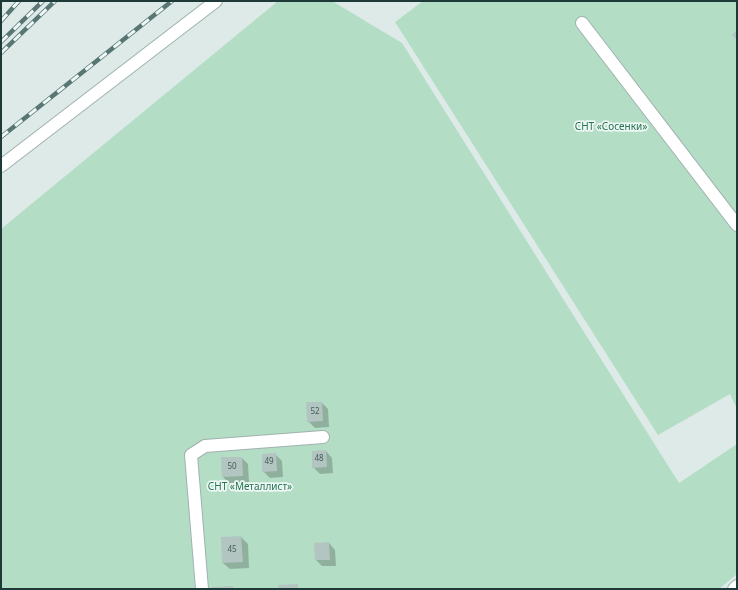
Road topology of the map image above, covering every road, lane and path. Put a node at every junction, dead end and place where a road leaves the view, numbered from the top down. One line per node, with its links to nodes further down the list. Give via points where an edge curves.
1 (216, 1): 3 (lane)
2 (582, 23): 4 (lane)
3 (1, 166)
4 (737, 225)
5 (323, 437): 7 (lane, via 205,446 191,455)
6 (737, 586): 8 (lane)
7 (202, 589)
8 (734, 589)

